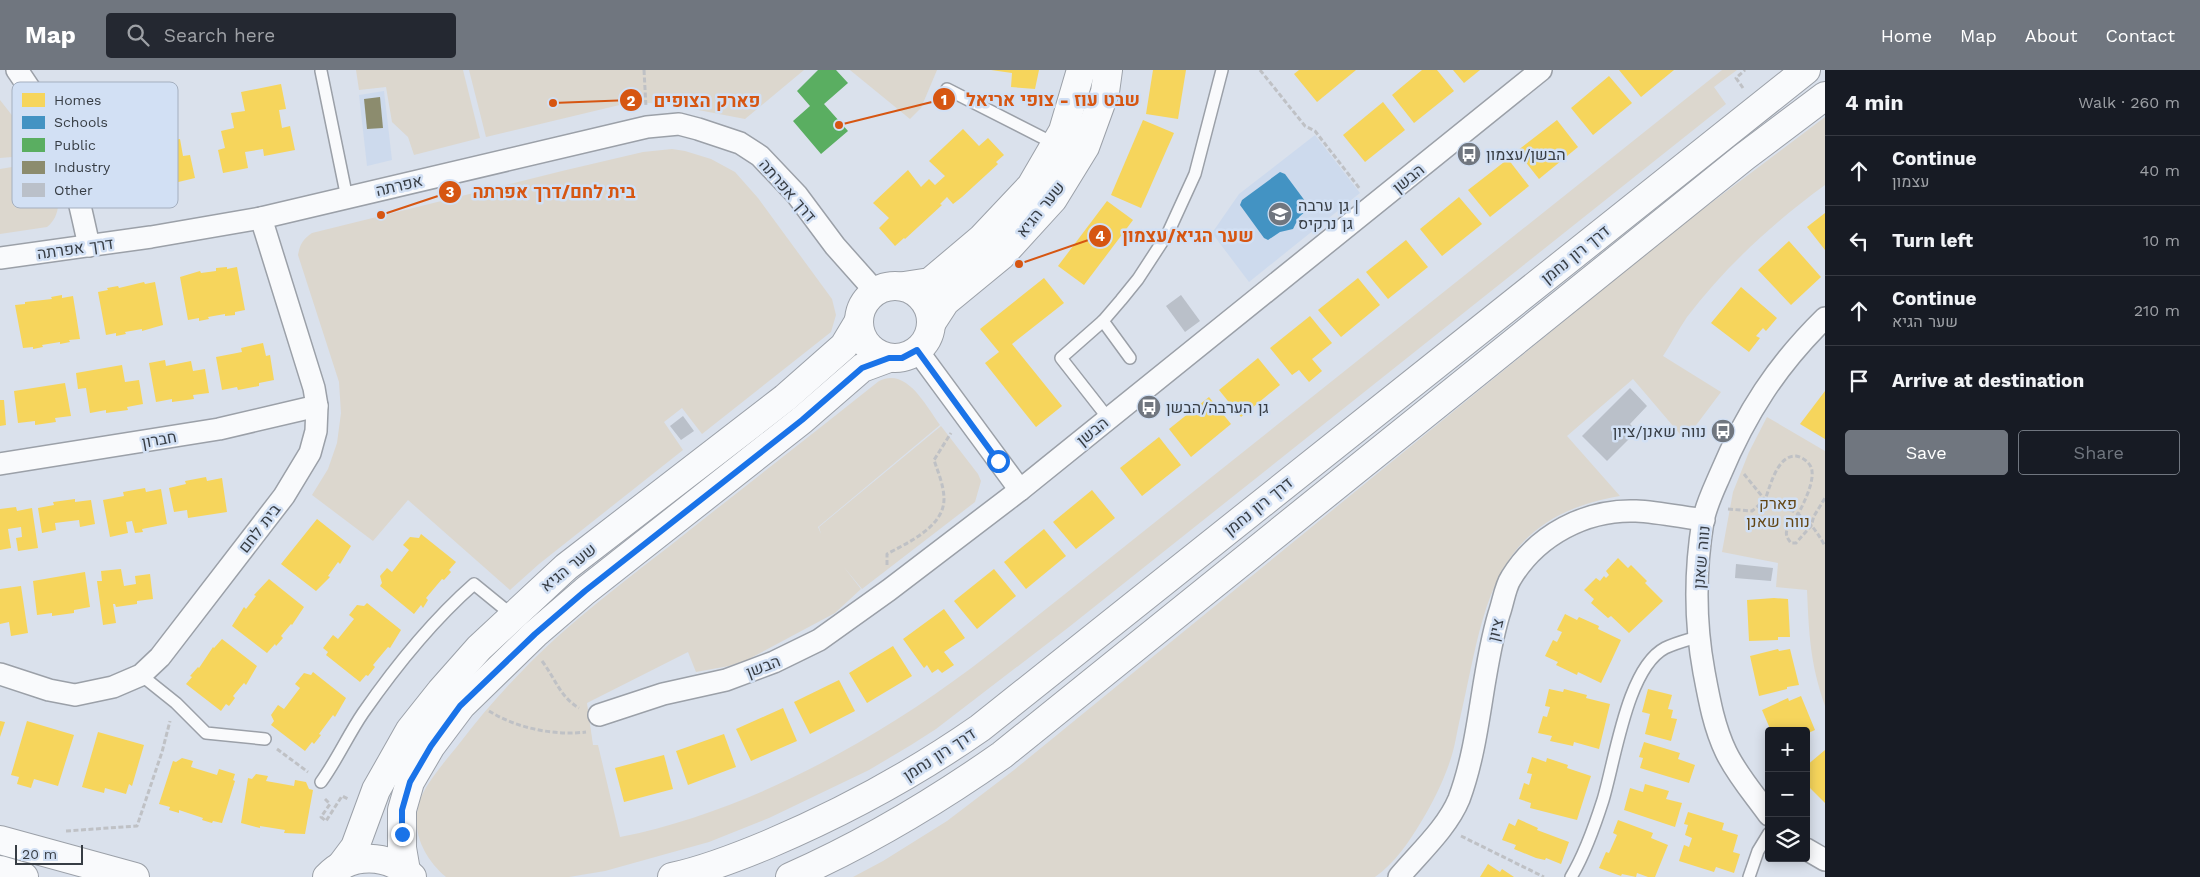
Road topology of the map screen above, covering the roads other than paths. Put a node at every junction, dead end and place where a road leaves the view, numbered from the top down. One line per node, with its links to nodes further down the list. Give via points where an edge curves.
1 (17, 70): 8 (street)
2 (1081, 70): 12 (main road, שער הגיא)
3 (1108, 70): 24 (main road, שער הגיא, via 1105,92 1085,147 1053,199 1001,256 945,302)
4 (1222, 70): 23 (lane, via 1196,174 1188,191 1168,232 1143,271)
5 (1541, 70): 29 (street, הבשן)
6 (1806, 70): 50 (main road, דרך רון נחמן, via 980,728 914,772 806,828 739,856)
7 (321, 71): 13 (lane)
8 (24, 82)
9 (947, 90): 12 (lane)
10 (1825, 96): 51 (main road, דרך רון נחמן, via 1744,157 1002,755 934,801 872,837)
11 (646, 118): 13 (street, אפרתה); 20 (street, דרך אפרתה, via 698,129 740,143 760,156 797,195)
12 (1056, 144): 19 (main road, שער הגיא, via 1031,186 981,239 930,282)
13 (347, 198): 15 (street, אפרתה)
14 (80, 208): 17 (street)
15 (261, 218): 16 (street, אפרתה); 28 (street, בית לחם)
16 (151, 237): 17 (street, דרך אפרתה)
17 (89, 246): 18 (street, דרך אפרתה)
18 (0, 258)
19 (904, 286): 20 (main road); 24 (main road, via 925,300)
20 (875, 292): 22 (main road, via 861,308)
21 (1825, 318): 32 (street, נווה שאנן, via 1781,365 1753,407 1733,443)
22 (859, 321): 26 (main road, via 860,334 868,346); 33 (main road, שער הגיא, via 844,346 785,398 566,567)
23 (1103, 321): 27 (lane); 29 (lane, via 1061,358)
24 (932, 322): 25 (main road, via 930,334)
25 (917, 350): 26 (main road, via 902,358); 31 (street)
26 (889, 358): 47 (main road, שער הגיא, via 862,368 802,420 585,591 460,706 410,782 402,810 402,848)
27 (1130, 358)
28 (317, 406): 30 (street, חברון, via 219,429); 36 (street, בית לחם, via 316,431 310,454 284,496 160,657)
29 (1108, 418): 31 (street, הבשן)
30 (0, 464)
31 (1020, 490): 37 (street, הבשן, via 819,640 726,680 663,694)
32 (1704, 520): 34 (street, נווה שאנן, via 1698,578); 52 (street, ציון, via 1635,511 1592,516 1562,528 1538,545 1510,578 1494,631 1469,766 1458,801 1442,826)
33 (512, 615): 39 (lane, via 474,584 452,603 363,713); 46 (main road, שער הגיא, via 440,691 410,730 376,790 355,846)
34 (1697, 637): 40 (street, נווה שאנן, via 1715,721 1726,752); 53 (lane, via 1664,648 1634,688 1603,800)
35 (0, 674): 36 (street, בית לחם, via 49,690 75,694 113,687)
36 (141, 675): 38 (lane, via 206,733)
37 (596, 723)
38 (265, 740)
39 (321, 782)
40 (1765, 810)
41 (0, 840): 49 (main road)
42 (1765, 840): 54 (lane)
43 (1810, 851): 44 (street)
44 (1825, 860)
45 (0, 870): 48 (main road)
46 (333, 872): 47 (main road, via 352,861 366,858 394,863)
47 (409, 874)
48 (24, 877)
49 (135, 877)
50 (672, 877)
51 (790, 877)
52 (1399, 877)
53 (1572, 877)
54 (1748, 877)

